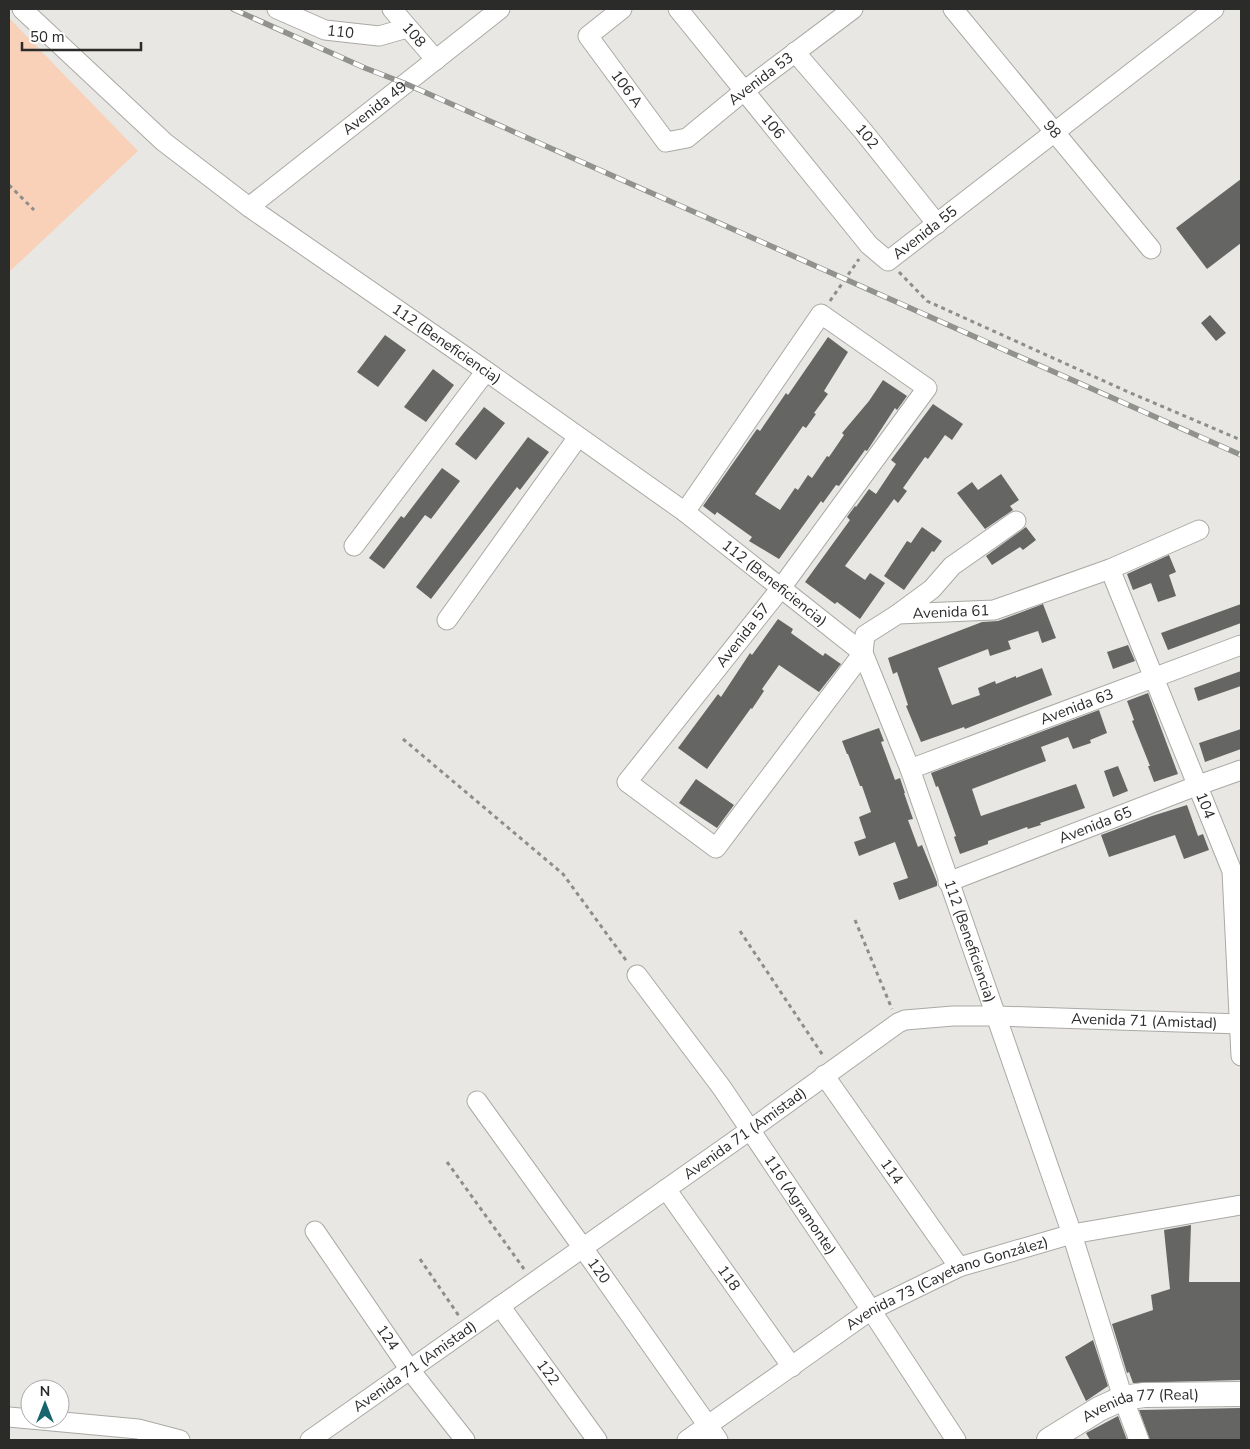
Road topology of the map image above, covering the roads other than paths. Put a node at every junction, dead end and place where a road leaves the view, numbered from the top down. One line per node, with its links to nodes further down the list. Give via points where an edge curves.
1 (22, 9): 16 (street, 112 (Beneficiencia), via 164,142)
2 (277, 9): 10 (street, 110, via 325,30 379,36)
3 (392, 9): 10 (street, 108)
4 (500, 9): 12 (street, Avenida 49)
5 (622, 9): 15 (street, 106 A, via 588,36)
6 (678, 9): 13 (street, 106)
7 (853, 9): 11 (street, Avenida 53)
8 (953, 9): 14 (street, 98)
9 (1214, 9): 14 (street, Avenida 55)
10 (407, 28): 12 (street, 108)
11 (795, 52): 13 (street, Avenida 53); 17 (street, 102)
12 (436, 60): 16 (street, Avenida 49)
13 (744, 91): 15 (street, Avenida 53, via 687,138); 18 (street, 106)
14 (1055, 134): 17 (street, Avenida 55); 19 (street, 98)
15 (666, 142)
16 (249, 207): 20 (street, 112 (Beneficiencia))
17 (936, 224): 18 (street, Avenida 55, via 888,261)
18 (869, 245)
19 (1151, 249)
20 (486, 371): 21 (street, 112 (Beneficiencia)); 25 (street)
21 (578, 437): 22 (street, 112 (Beneficiencia)); 29 (street)
22 (685, 512): 27 (street, 112 (Beneficiencia)); 27 (street, Avenida 57, via 821,314 927,388)
23 (1016, 521): 28 (street, via 952,566 932,589)
24 (1199, 530): 26 (street, Avenida 61)
25 (354, 546)
26 (1110, 569): 28 (street, Avenida 61, via 994,610); 32 (street, 104)
27 (781, 588): 31 (street, 112 (Beneficiencia)); 36 (street, Avenida 57, via 627,782)
28 (898, 614): 31 (street, Avenida 61, via 865,634)
29 (447, 620)
30 (1241, 645): 32 (street, Avenida 63)
31 (862, 653): 33 (street, 112 (Beneficiencia)); 36 (street, Avenida 61)
32 (1154, 677): 33 (street, Avenida 63); 35 (street, 104)
33 (910, 769): 37 (street, 112 (Beneficiencia))
34 (1241, 770): 35 (street, Avenida 65)
35 (1196, 786): 37 (street, Avenida 65); 40 (street, 104, via 1232,871)
36 (716, 848)
37 (948, 882): 39 (street, 112 (Beneficiencia))
38 (637, 975): 44 (street, 116 (Agramonte))
39 (997, 1016): 40 (street, Avenida 71 (Amistad)); 42 (street, Avenida 71 (Amistad), via 906,1020); 48 (street, 112 (Beneficiencia))
40 (1240, 1024): 41 (street, 104)
41 (1241, 1056)
42 (828, 1073): 44 (street, Avenida 71 (Amistad)); 50 (street, 114)
43 (477, 1101): 49 (street, 120)
44 (750, 1130): 45 (street, Avenida 71 (Amistad)); 52 (street, 116 (Agramonte))
45 (666, 1189): 49 (street, Avenida 71 (Amistad)); 53 (street, 118)
46 (1241, 1205): 48 (street, Avenida 73 (Cayetano González))
47 (315, 1232): 54 (street, 124)
48 (1072, 1234): 50 (street, Avenida 73 (Cayetano González)); 56 (street, 112 (Beneficiencia))
49 (583, 1248): 51 (street, Avenida 71 (Amistad)); 58 (street, 120)
50 (959, 1267): 52 (street, Avenida 73 (Cayetano González))
51 (500, 1306): 54 (street, Avenida 71 (Amistad)); 64 (street, 122)
52 (871, 1310): 53 (street, Avenida 73 (Cayetano González)); 66 (street, 116 (Agramonte))
53 (792, 1367): 58 (street, Avenida 73 (Cayetano González))
54 (410, 1370): 62 (street, Avenida 71 (Amistad)); 63 (street, 124)
55 (1241, 1394): 56 (main road, Avenida 77 (Real))
56 (1123, 1398): 67 (main road, Avenida 77 (Real)); 68 (street, 112 (Beneficiencia))
57 (9, 1417): 59 (street)
58 (713, 1433): 65 (street, Avenida 73 (Cayetano González))
59 (141, 1435): 60 (street); 61 (street)
60 (122, 1440)
61 (180, 1440)
62 (310, 1440)
63 (465, 1440)
64 (597, 1440)
65 (687, 1440)
66 (956, 1440)
67 (1049, 1440)
68 (1139, 1440)

